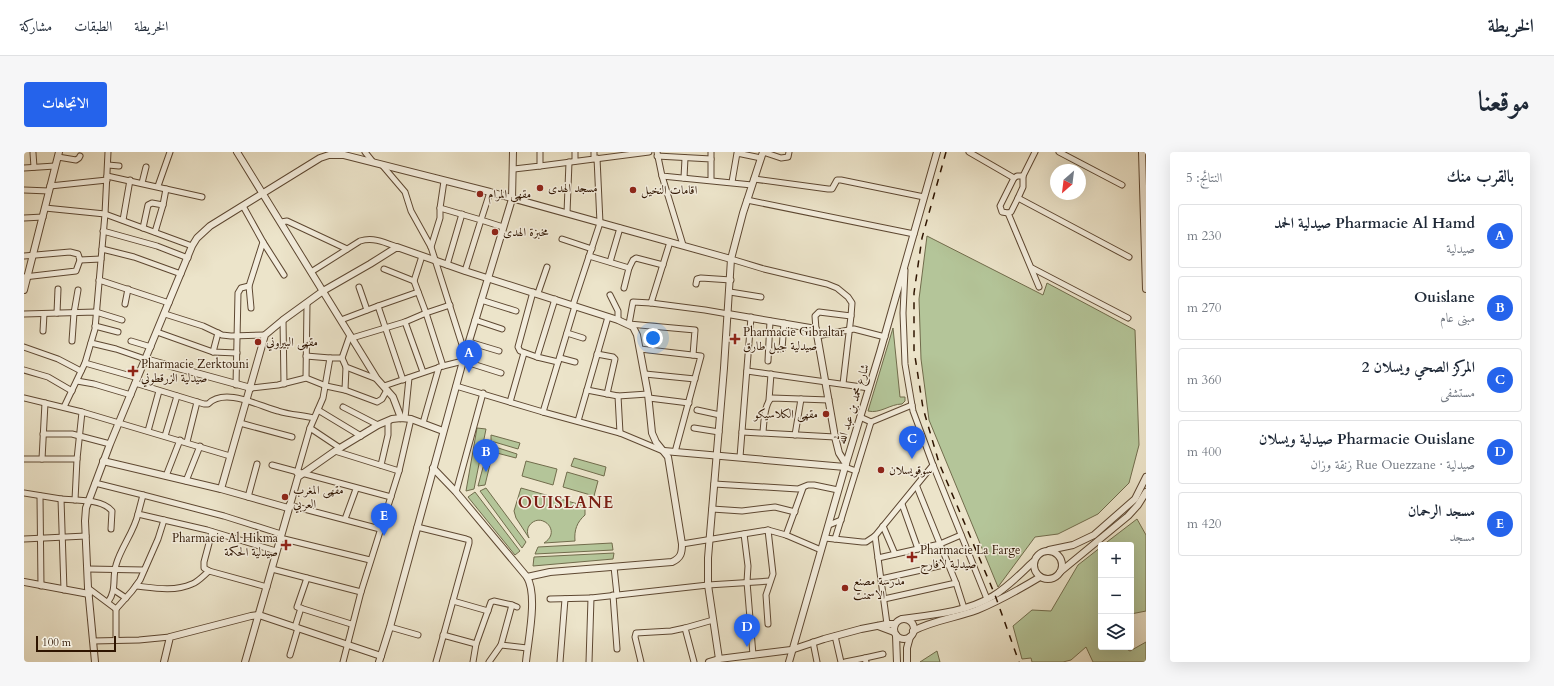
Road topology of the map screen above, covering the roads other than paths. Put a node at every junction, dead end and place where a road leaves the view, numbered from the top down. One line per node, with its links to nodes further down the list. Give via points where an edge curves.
1 (108, 152): 32 (street)
2 (170, 152): 52 (street)
3 (237, 152): 57 (street)
4 (365, 152): 29 (street)
5 (513, 152): 39 (street)
6 (540, 152): 35 (street)
7 (574, 152): 28 (street)
8 (594, 152): 25 (street)
9 (649, 152): 25 (street)
10 (696, 152): 26 (street)
11 (711, 152): 27 (street)
12 (735, 152): 21 (street); 48 (street)
13 (789, 152): 21 (street, via 788,157 781,158)
14 (937, 152): 59 (street, شارع محمد بن عبد الله)
15 (969, 152): 44 (street)
16 (1035, 152): 41 (street)
17 (1059, 152): 51 (street)
18 (1142, 152): 127 (street)
19 (33, 153): 36 (street)
20 (657, 154): 24 (street); 40 (street)
21 (762, 154): 49 (street)
22 (58, 155): 23 (street, via 76,160); 33 (street)
23 (80, 156)
24 (685, 158): 26 (street); 43 (street)
25 (596, 159): 28 (street); 76 (street)
26 (696, 159): 27 (street)
27 (711, 160): 46 (street)
28 (575, 161): 30 (street)
29 (373, 162): 31 (street); 57 (street, via 344,155 329,155)
30 (568, 162): 35 (street); 70 (street)
31 (382, 164): 47 (street); 89 (street, via 405,192 411,211)
32 (108, 165): 34 (street); 42 (street)
33 (55, 166): 36 (street); 53 (street)
34 (119, 166)
35 (540, 166): 39 (street)
36 (34, 167): 38 (street)
37 (146, 167): 50 (street)
38 (24, 168)
39 (514, 169): 60 (street)
40 (662, 176): 43 (street); 86 (street)
41 (1023, 176): 44 (street); 61 (street, via 1023,186)
42 (107, 178): 45 (street); 53 (street); 68 (street)
43 (684, 178): 46 (street)
44 (1014, 178): 67 (street, via 1000,206 1002,212)
45 (130, 180): 50 (street); 73 (street)
46 (711, 180): 48 (street)
47 (444, 181): 56 (street); 66 (street)
48 (732, 182): 49 (street)
49 (753, 182): 59 (street, via 832,189 837,180 841,180); 62 (street)
50 (142, 183): 52 (street)
51 (1122, 185)
52 (158, 186): 54 (street)
53 (50, 188): 55 (street); 65 (street)
54 (166, 189): 58 (street); 63 (street)
55 (24, 190)
56 (490, 192): 60 (street); 74 (street)
57 (263, 193): 64 (street); 75 (street)
58 (202, 197)
59 (924, 197): 82 (street, شارع محمد بن عبد الله)
60 (512, 198): 70 (street); 77 (street)
61 (1018, 198): 67 (street); 97 (street)
62 (748, 200): 82 (street); 100 (street)
63 (162, 204): 78 (street, via 148,205); 81 (street)
64 (243, 206): 84 (street); 87 (street, via 210,226)
65 (44, 208): 68 (street); 71 (street)
66 (440, 208): 69 (street); 89 (street, via 440,218)
67 (1008, 213): 109 (street)
68 (105, 214): 73 (street); 80 (street)
69 (462, 214): 74 (street); 105 (street)
70 (567, 214): 76 (street)
71 (43, 217): 72 (street); 93 (street)
72 (24, 218)
73 (123, 220): 78 (street)
74 (481, 220): 77 (street); 111 (street)
75 (281, 222): 91 (street, via 287,221); 112 (street)
76 (600, 223): 79 (street); 92 (street)
77 (503, 226): 116 (street)
78 (143, 228): 81 (street)
79 (620, 228): 85 (street); 104 (street)
80 (103, 231): 90 (street); 98 (street, via 158,246)
81 (155, 232): 87 (street)
82 (914, 234): 103 (street, شارع محمد بن عبد الله)
83 (562, 239): 92 (street)
84 (263, 242): 114 (street); 121 (street)
85 (670, 242): 86 (street); 106 (street)
86 (683, 245): 100 (street)
87 (192, 246): 98 (street)
88 (397, 247): 91 (street, via 368,239); 95 (street); 130 (street)
89 (431, 247): 102 (street)
90 (102, 249): 99 (street); 113 (street, via 134,257)
91 (347, 249): 112 (street)
92 (592, 249): 96 (street)
93 (33, 255): 94 (street); 101 (street, via 74,252); 115 (street)
94 (24, 256)
95 (422, 256): 102 (street); 119 (street)
96 (589, 256): 104 (street); 144 (street)
97 (1129, 257)
98 (188, 258): 113 (street)
99 (101, 259): 101 (street); 117 (street)
100 (731, 259): 118 (street); 156 (street, via 837,288 852,303)
101 (80, 260): 115 (street, via 76,272)
102 (436, 261): 105 (street); 142 (street)
103 (906, 261): 183 (street, شارع محمد بن عبد الله); 254 (street, via 902,313 905,364)
104 (610, 262): 108 (street)
105 (447, 265): 111 (street)
106 (663, 265): 108 (street, via 636,258); 140 (street)
107 (547, 267): 133 (street)
108 (629, 268): 124 (street)
109 (1032, 268): 123 (street); 159 (street)
110 (384, 269): 119 (street)
111 (465, 271): 116 (street)
112 (311, 272): 130 (street)
113 (181, 274): 138 (street)
114 (284, 275)
115 (26, 277): 128 (street)
116 (488, 278): 133 (street); 137 (street)
117 (99, 280): 126 (street); 148 (street)
118 (731, 280): 120 (street, via 701,278); 132 (street)
119 (414, 281): 131 (street)
120 (696, 284)
121 (249, 286): 145 (street); 180 (street, via 241,288 238,293)
122 (359, 287): 146 (street)
123 (1039, 287)
124 (624, 288)
125 (58, 289): 149 (street)
126 (128, 289): 138 (street); 141 (street)
127 (1146, 289)
128 (24, 290)
129 (78, 290): 150 (street)
130 (323, 291): 139 (street); 162 (street)
131 (418, 292): 143 (street); 154 (street)
132 (730, 292): 135 (street); 155 (street)
133 (536, 293): 136 (street); 196 (street, via 518,345 518,349)
134 (610, 295): 164 (street, via 618,311)
135 (761, 297)
136 (555, 299): 144 (street); 201 (street)
137 (481, 300): 147 (street); 163 (street)
138 (169, 302): 153 (street)
139 (307, 303): 161 (street); 200 (street)
140 (651, 303): 155 (street); 168 (street, via 633,302)
141 (125, 304)
142 (450, 305): 154 (street); 197 (street)
143 (378, 306): 146 (street); 170 (street)
144 (574, 306): 157 (street); 178 (street)
145 (251, 308)
146 (367, 310): 162 (street)
147 (516, 311)
148 (96, 312): 150 (street); 160 (street); 169 (street)
149 (57, 313): 150 (street); 152 (street)
150 (74, 313): 185 (street)
151 (24, 314): 152 (street)
152 (44, 314): 174 (street)
153 (164, 314): 176 (street); 177 (street)
154 (426, 314): 166 (street); 210 (street)
155 (728, 314): 158 (street); 261 (street)
156 (851, 316): 172 (street, via 819,312 815,316); 173 (street)
157 (608, 317): 164 (street); 198 (street)
158 (751, 317): 165 (street); 214 (street)
159 (1128, 318)
160 (122, 320)
161 (283, 320): 179 (street); 227 (street)
162 (341, 320): 182 (street)
163 (475, 320): 171 (street); 187 (street)
164 (618, 320): 168 (street)
165 (770, 321): 167 (street); 207 (street)
166 (405, 322): 170 (street); 215 (street)
167 (784, 323): 172 (street); 192 (street)
168 (629, 324): 191 (street, via 638,335); 199 (street, via 694,330)
169 (95, 326): 175 (street); 188 (street)
170 (385, 328): 182 (street); 224 (street)
171 (502, 329)
172 (816, 329): 181 (street)
173 (850, 330): 181 (street); 183 (street, via 860,330); 228 (street)
174 (43, 331)
175 (118, 332)
176 (157, 332): 190 (street); 194 (street)
177 (218, 333): 180 (street); 194 (street)
178 (567, 333): 184 (street); 205 (street)
179 (265, 335): 180 (street); 232 (street)
180 (237, 336): 195 (street)
181 (817, 336): 226 (street)
182 (351, 337): 203 (street); 221 (street)
183 (884, 337): 234 (street, شارع محمد بن عبد الله)
184 (583, 338)
185 (72, 341)
186 (131, 341): 190 (street)
187 (469, 342): 193 (street); 197 (street)
188 (91, 343): 204 (street); 209 (street)
189 (24, 347): 213 (street)
190 (151, 347): 204 (street)
191 (640, 349): 199 (street); 217 (street)
192 (782, 349)
193 (500, 351)
194 (212, 352): 195 (street)
195 (237, 353): 229 (street)
196 (524, 353): 201 (street); 251 (street)
197 (465, 354): 206 (street)
198 (597, 354): 236 (street); 240 (street, via 615,359)
199 (693, 355): 222 (street, via 701,356)
200 (306, 356): 202 (street); 219 (street)
201 (537, 356): 205 (street)
202 (330, 358): 203 (street); 230 (street)
203 (342, 358): 211 (street)
204 (146, 359): 223 (street); 229 (street)
205 (559, 360): 208 (street); 260 (street)
206 (463, 361): 210 (street); 216 (street); 231 (street)
207 (768, 361)
208 (575, 362)
209 (85, 363): 213 (street); 223 (street)
210 (441, 366): 215 (street); 270 (street)
211 (346, 367): 221 (street); 235 (street)
212 (24, 370): 237 (street, via 48,377)
213 (82, 371): 225 (street)
214 (747, 371): 218 (street); 277 (street)
215 (423, 372): 220 (street)
216 (501, 373)
217 (645, 374): 222 (street); 244 (street)
218 (772, 374): 226 (street); 247 (street)
219 (306, 378): 227 (street); 230 (street)
220 (409, 378): 224 (street); 264 (street)
221 (377, 379): 233 (street)
222 (695, 379): 253 (street)
223 (137, 380): 238 (street); 241 (street)
224 (403, 380): 233 (street)
225 (77, 381): 237 (street); 241 (street)
226 (825, 382): 228 (street); 248 (street)
227 (284, 384): 232 (street)
228 (843, 384): 234 (street)
229 (236, 385): 232 (street)
230 (326, 386): 235 (street); 257 (street)
231 (456, 386): 239 (street); 275 (street)
232 (251, 388): 249 (street)
233 (386, 388): 235 (street, via 382,399 377,402); 264 (street)
234 (869, 388): 262 (street, شارع محمد بن عبد الله)
235 (345, 390)
236 (587, 390): 240 (street); 266 (street)
237 (72, 391): 255 (street)
238 (159, 391): 242 (street); 274 (street)
239 (483, 394): 251 (street); 320 (street)
240 (607, 394): 243 (street)
241 (130, 395): 267 (street)
242 (177, 396): 250 (street); 283 (street)
243 (618, 396): 244 (street); 279 (street)
244 (649, 396): 253 (street); 292 (street, via 652,433)
245 (24, 398): 252 (street)
246 (801, 399): 247 (street); 248 (street); 281 (street)
247 (768, 400): 278 (street)
248 (829, 400): 286 (street)
249 (247, 401): 250 (street, via 239,398 216,398 206,404); 263 (street, via 278,412); 269 (street)
250 (197, 402): 288 (street)
251 (510, 402): 260 (street)
252 (44, 403): 255 (street); 280 (street)
253 (689, 403): 293 (street)
254 (912, 405): 268 (street); 305 (street)
255 (64, 407): 259 (street)
256 (343, 407): 271 (street)
257 (318, 410): 263 (street); 284 (street)
258 (697, 410): 261 (street)
259 (82, 412): 267 (street); 282 (street)
260 (543, 412): 266 (street)
261 (720, 415): 276 (street)
262 (860, 417): 268 (street); 304 (street, شارع محمد بن عبد الله)
263 (314, 418): 272 (street)
264 (406, 419): 265 (street); 270 (street); 307 (street)
265 (388, 421): 271 (street); 303 (street, via 388,435)
266 (578, 421): 279 (street)
267 (119, 422): 274 (street); 289 (street)
268 (872, 422): 308 (street)
269 (240, 423): 285 (street); 294 (street)
270 (423, 423): 275 (street)
271 (378, 425): 284 (street)
272 (310, 428): 291 (street); 309 (street)
273 (694, 428): 276 (street)
274 (148, 431): 283 (street)
275 (443, 431): 306 (street)
276 (718, 432): 295 (street)
277 (742, 432): 278 (street); 296 (street)
278 (763, 432): 281 (street)
279 (620, 433): 292 (street)
280 (44, 434): 282 (street); 299 (street)
281 (795, 435): 286 (street)
282 (80, 436): 289 (street); 298 (street)
283 (165, 436): 287 (street)
284 (361, 436): 291 (street)
285 (292, 437)
286 (835, 437): 304 (street)
287 (180, 440): 288 (street); 310 (street)
288 (186, 442): 290 (street)
289 (110, 444): 300 (street)
290 (200, 446): 294 (street); 312 (street)
291 (337, 450): 303 (street); 309 (street)
292 (664, 451): 293 (street); 357 (street, via 669,463)
293 (675, 452): 295 (street)
294 (230, 456): 317 (street)
295 (716, 456): 296 (street); 314 (street)
296 (740, 457): 304 (street)
297 (24, 459): 299 (street)
298 (77, 459): 299 (street); 328 (street)
299 (42, 460)
300 (103, 461): 310 (street); 313 (street)
301 (257, 464): 325 (street)
302 (272, 465): 309 (street)
303 (381, 465): 307 (street)
304 (845, 466): 308 (street); 319 (street, شارع محمد بن عبد الله)
305 (933, 466): 315 (street); 347 (street)
306 (433, 468): 320 (street); 340 (street)
307 (399, 471): 326 (street)
308 (856, 471): 337 (street)
309 (299, 473): 318 (street); 331 (street)
310 (166, 476): 312 (street)
311 (1146, 477): 361 (street, via 1135,499 1094,535 1073,545)
312 (186, 481): 317 (street)
313 (95, 483): 324 (street); 329 (street)
314 (714, 484): 316 (street); 332 (street)
315 (916, 486): 330 (street); 358 (street)
316 (803, 488): 319 (street, via 814,485); 333 (street)
317 (221, 489): 325 (street)
318 (356, 489): 326 (street); 335 (street)
319 (838, 490): 338 (street, شارع محمد بن عبد الله)
320 (456, 492): 375 (street)
321 (1146, 492): 374 (street, via 1128,516)
322 (24, 494): 323 (street)
323 (40, 496): 327 (street); 354 (street)
324 (143, 496): 334 (street); 349 (street, via 224,516)
325 (248, 497): 331 (street)
326 (391, 497): 342 (street)
327 (61, 499): 328 (street); 351 (street)
328 (75, 500): 329 (street)
329 (88, 501): 341 (street, via 110,509); 348 (street, via 85,514)
330 (902, 504): 339 (street); 359 (street)
331 (289, 507): 335 (street); 349 (street)
332 (712, 509): 333 (street, via 742,511 775,507); 356 (street)
333 (795, 512): 346 (street)
334 (138, 514): 336 (street); 370 (street)
335 (345, 519): 342 (street)
336 (164, 520): 344 (street); 372 (street)
337 (841, 520): 338 (street); 355 (street)
338 (829, 525): 352 (street, شارع محمد بن عبد الله)
339 (883, 526): 350 (street); 363 (street)
340 (417, 527): 398 (street, via 469,540); 412 (street)
341 (111, 529)
342 (380, 529): 365 (street)
343 (768, 530): 345 (street); 346 (street); 379 (street, via 773,574)
344 (212, 532): 362 (street); 373 (street, via 204,562 204,568)
345 (744, 534): 356 (street); 381 (street)
346 (786, 535): 360 (street)
347 (961, 535): 358 (street); 397 (street)
348 (86, 536): 351 (street); 369 (street)
349 (280, 536): 362 (street); 365 (street)
350 (875, 536): 355 (street, via 866,542); 364 (street)
351 (62, 538): 354 (street); 387 (street)
352 (825, 538): 355 (street); 360 (street, شارع محمد بن عبد الله)
353 (24, 539): 354 (street)
354 (40, 539): 383 (street)
355 (835, 539)
356 (709, 540): 357 (street); 385 (street)
357 (682, 544): 368 (street, via 680,557 672,562)
358 (940, 544): 359 (street); 367 (street)
359 (918, 549): 363 (street)
360 (821, 550): 429 (street, شارع محمد بن عبد الله)
361 (1049, 550): 366 (street, via 1041,552); 374 (street, via 1060,558)
362 (276, 551): 371 (street)
363 (895, 554): 364 (street)
364 (878, 558): 378 (street)
365 (370, 560): 390 (street)
366 (1033, 562): 376 (street, via 1034,571); 397 (street, via 1006,587)
367 (948, 564): 378 (street); 382 (street)
368 (614, 567): 375 (street, via 550,572); 391 (street)
369 (88, 569): 370 (street); 389 (street)
370 (115, 569): 372 (street); 388 (street)
371 (272, 569): 377 (street); 386 (street)
372 (144, 570): 384 (street)
373 (210, 571): 384 (street, via 193,584 178,588); 386 (street)
374 (1060, 572): 376 (street, via 1054,578)
375 (527, 577): 427 (street, via 532,591)
376 (1040, 577): 416 (street, via 985,607 931,622)
377 (307, 578): 390 (street); 400 (street, via 297,606)
378 (881, 579): 396 (street)
379 (770, 581): 381 (street); 408 (street, via 766,594)
380 (24, 582): 383 (street)
381 (747, 582): 385 (street); 432 (street)
382 (956, 583): 396 (street); 401 (street)
383 (41, 586): 387 (street)
384 (136, 586): 392 (street)
385 (708, 586): 391 (street); 406 (street)
386 (267, 587): 404 (street)
387 (64, 590): 389 (street)
388 (114, 590): 392 (street); 399 (street)
389 (88, 591): 399 (street); 422 (street)
390 (361, 592): 407 (street)
391 (615, 595): 393 (street); 428 (street)
392 (126, 598): 402 (street)
393 (591, 598): 395 (street); 445 (street)
394 (550, 599): 395 (street)
395 (565, 599): 444 (street)
396 (884, 599): 409 (street)
397 (987, 599): 401 (street)
398 (453, 601): 403 (street); 418 (street)
399 (108, 602): 402 (street)
400 (301, 608): 407 (street); 413 (street)
401 (964, 608): 405 (street)
402 (116, 609): 421 (street)
403 (488, 611): 424 (street); 425 (street, via 492,601 515,606)
404 (259, 615): 413 (street); 420 (street); 438 (street)
405 (902, 619): 410 (street); 416 (street, via 910,621 914,627)
406 (713, 620): 414 (street); 434 (street)
407 (351, 624): 426 (street)
408 (768, 624)
409 (887, 624): 410 (street); 411 (street)
410 (895, 624): 415 (street)
411 (878, 626): 415 (street); 419 (street)
412 (390, 627): 417 (street); 433 (street)
413 (296, 628): 426 (street); 431 (street)
414 (685, 628): 446 (street, via 636,633); 447 (street)
415 (895, 633): 416 (street, via 902,639); 453 (street)
416 (912, 634): 454 (street)
417 (418, 635)
418 (443, 635): 424 (street); 440 (street)
419 (835, 636): 423 (street); 451 (street)
420 (170, 638): 421 (street); 437 (street)
421 (116, 640): 422 (street)
422 (92, 641): 436 (street)
423 (813, 642): 429 (street); 450 (street)
424 (476, 644): 441 (street)
425 (501, 645): 427 (street); 442 (street)
426 (347, 646): 433 (street); 439 (street)
427 (527, 648): 443 (street)
428 (617, 649)
429 (791, 650): 432 (street); 449 (street, شارع محمد بن عبد الله)
430 (883, 654): 435 (street)
431 (290, 655)
432 (753, 655): 434 (street)
433 (380, 659)
434 (719, 660): 448 (street)
435 (866, 660): 452 (street)
436 (95, 662)
437 (164, 662)
438 (245, 662)
439 (343, 662)
440 (436, 662)
441 (473, 662)
442 (489, 662)
443 (526, 662)
444 (560, 662)
445 (589, 662)
446 (641, 662)
447 (694, 662)
448 (709, 662)
449 (789, 662)
450 (817, 662)
451 (841, 662)
452 (845, 662)
453 (897, 662)
454 (906, 662)

